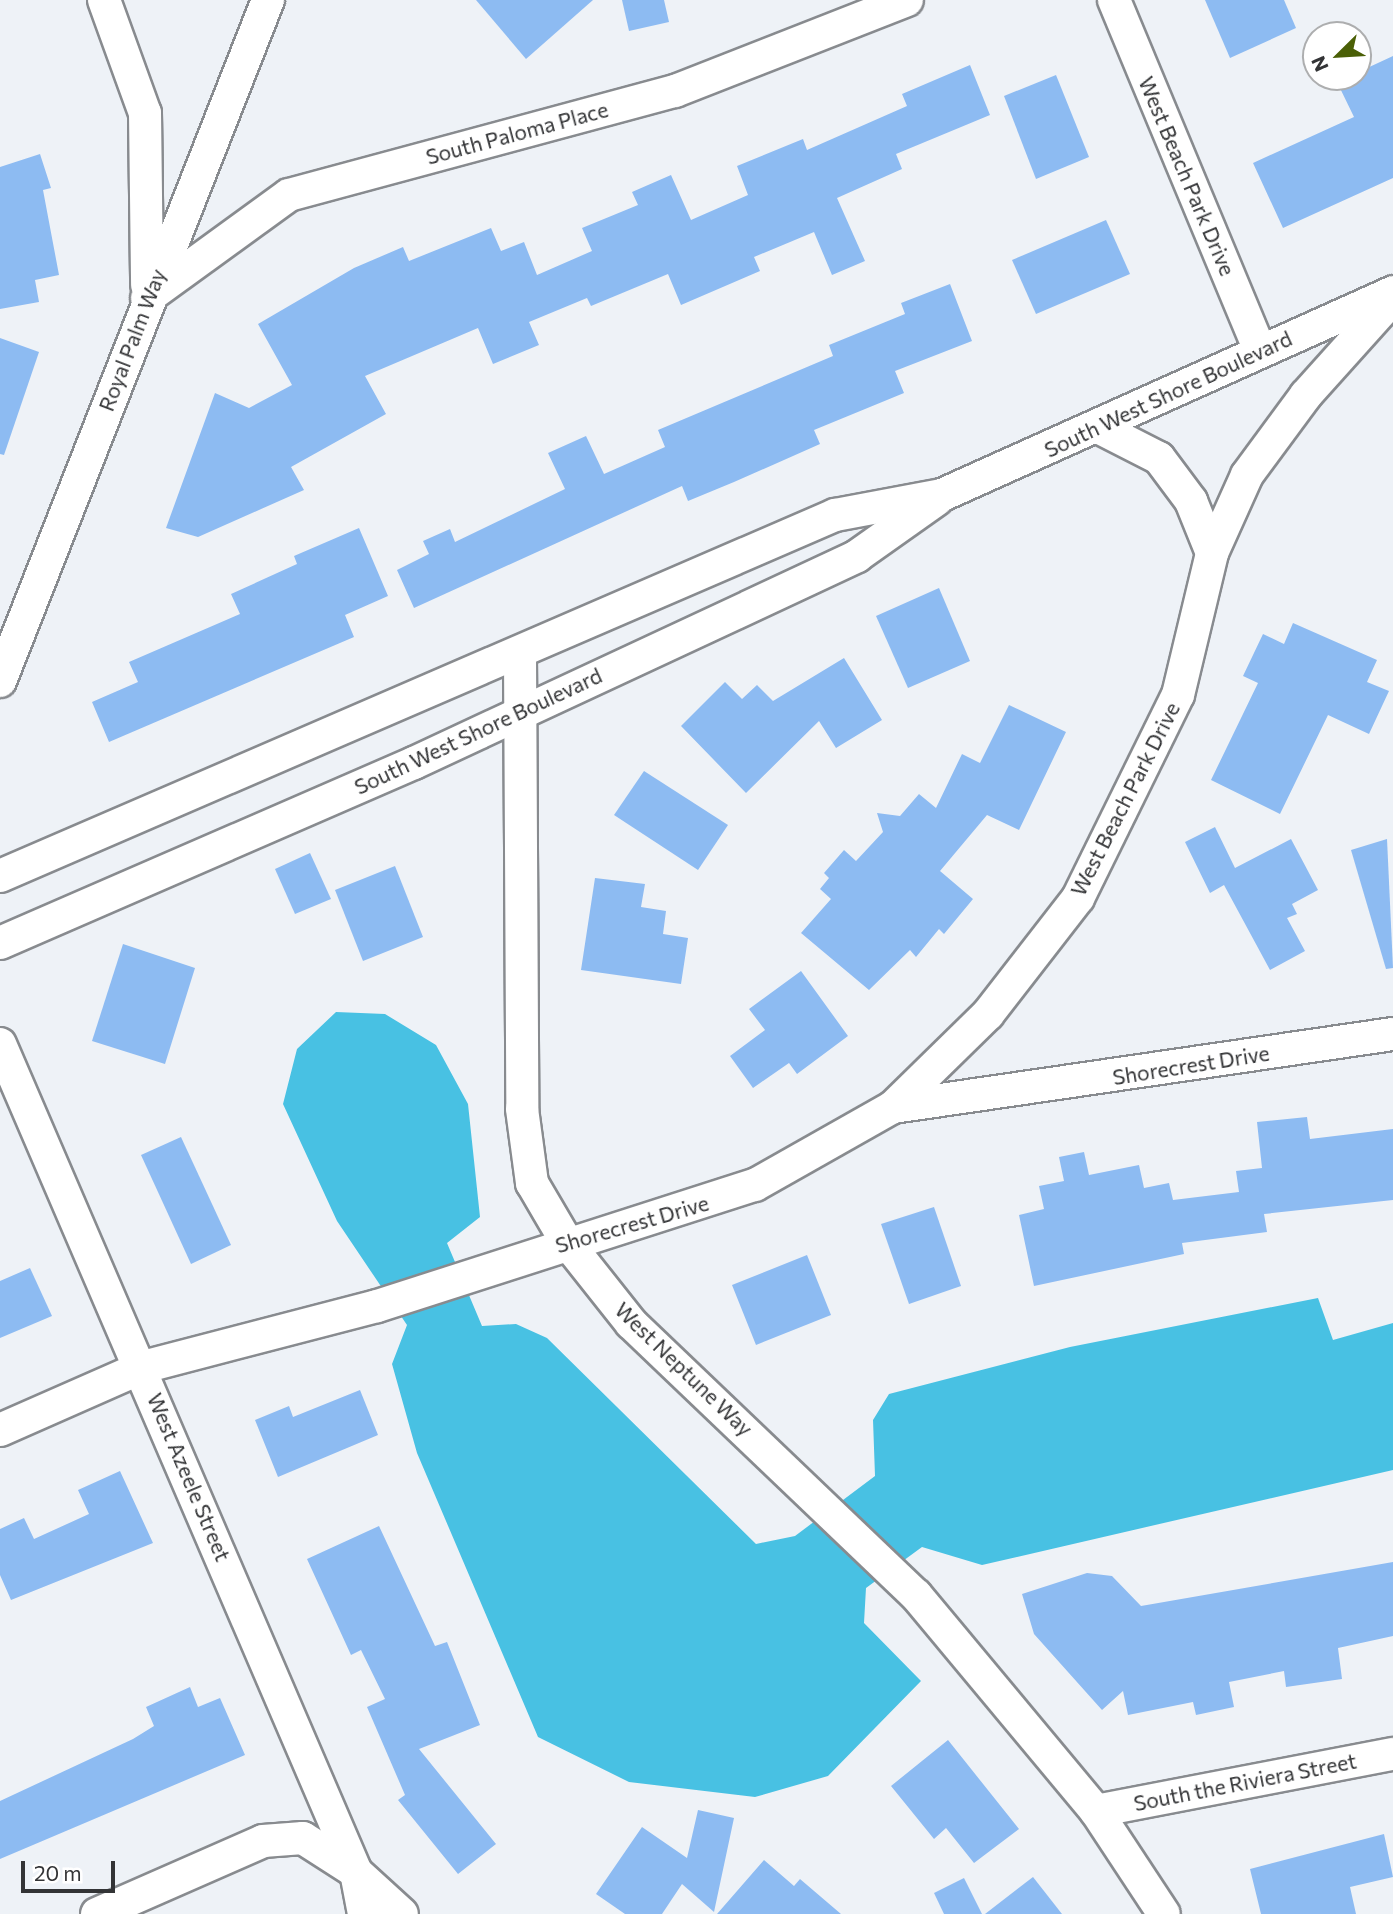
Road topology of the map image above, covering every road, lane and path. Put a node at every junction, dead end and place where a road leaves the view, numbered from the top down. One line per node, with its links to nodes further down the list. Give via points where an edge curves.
1 (104, 0): 6 (street, via 145,113)
2 (268, 0): 6 (street, Royal Palm Way)
3 (907, 0): 6 (street, South Paloma Place, via 675,91 289,195)
4 (1114, 0): 8 (street, West Beach Park Drive)
5 (1393, 292): 8 (street, South West Shore Boulevard)
6 (147, 298): 13 (street, Royal Palm Way)
7 (1393, 298): 11 (street, West Beach Park Drive, via 1306,395 1247,475)
8 (1260, 351): 9 (street, South West Shore Boulevard)
9 (1100, 428): 10 (street, South West Shore Boulevard); 11 (street, via 1159,458 1191,501)
10 (942, 495): 12 (street, South West Shore Boulevard, via 835,515); 14 (street, South West Shore Boulevard, via 857,556)
11 (1212, 554): 19 (street, West Beach Park Drive, via 1178,695 1078,898 988,1014)
12 (520, 656): 14 (street, West Neptune Way); 15 (street, South West Shore Boulevard)
13 (0, 681)
14 (516, 712): 16 (street, South West Shore Boulevard); 20 (street, West Neptune Way, via 522,1109 532,1184)
15 (0, 876)
16 (0, 943)
17 (1393, 1034): 19 (street, Shorecrest Drive)
18 (0, 1044): 21 (street, West Azeele Street)
19 (893, 1107): 20 (street, Shorecrest Drive, via 755,1185 653,1221)
20 (566, 1241): 21 (street, Shorecrest Drive, via 496,1269 377,1306); 24 (street, West Neptune Way, via 631,1323 916,1595)
21 (143, 1367): 22 (street, Shorecrest Drive); 25 (street, West Azeele Street)
22 (0, 1430)
23 (1393, 1754): 24 (street, South the Riviera Street)
24 (1096, 1811): 29 (street, West Neptune Way)
25 (356, 1872): 26 (street, via 303,1838 263,1841); 27 (street, West Azeele Street); 28 (street)
26 (97, 1914)
27 (365, 1914)
28 (402, 1914)
29 (1164, 1914)

